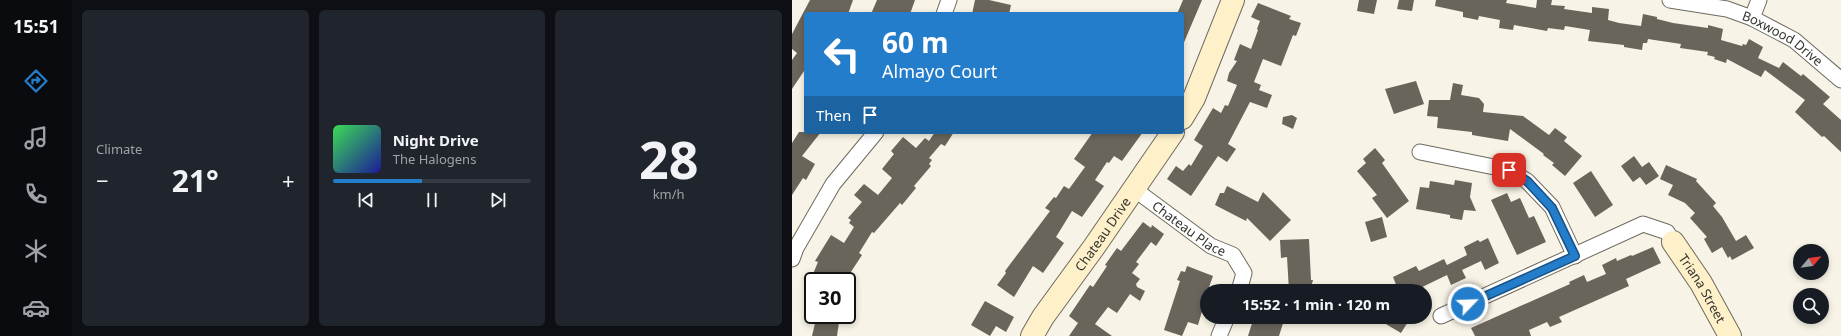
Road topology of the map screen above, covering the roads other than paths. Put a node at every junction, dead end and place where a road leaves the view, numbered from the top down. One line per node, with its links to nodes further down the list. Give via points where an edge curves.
1 (949, 0): 5 (street)
2 (1233, 0): 8 (street, via 1194,98)
3 (1670, 0): 6 (street, Boxwood Drive, via 1727,9)
4 (1760, 0): 6 (street)
5 (945, 12)
6 (1752, 18): 7 (street, Boxwood Drive, via 1794,40)
7 (1841, 80)
8 (1184, 115)
9 (874, 134): 15 (street, via 834,184)
10 (1172, 134): 12 (street, Chateau Drive)
11 (1420, 152): 14 (street, via 1509,170 1527,181 1552,208)
12 (1134, 189): 16 (street, Chateau Place, via 1211,246 1233,255 1244,273); 19 (street, Chateau Drive, via 1043,316)
13 (1673, 242): 14 (street, via 1667,232 1643,224); 21 (street, Triana Street, via 1701,283)
14 (1575, 256): 17 (street)
15 (792, 259)
16 (1240, 284)
17 (1441, 316)
18 (1224, 324): 20 (street)
19 (1032, 336)
20 (1219, 336)
21 (1730, 336)

